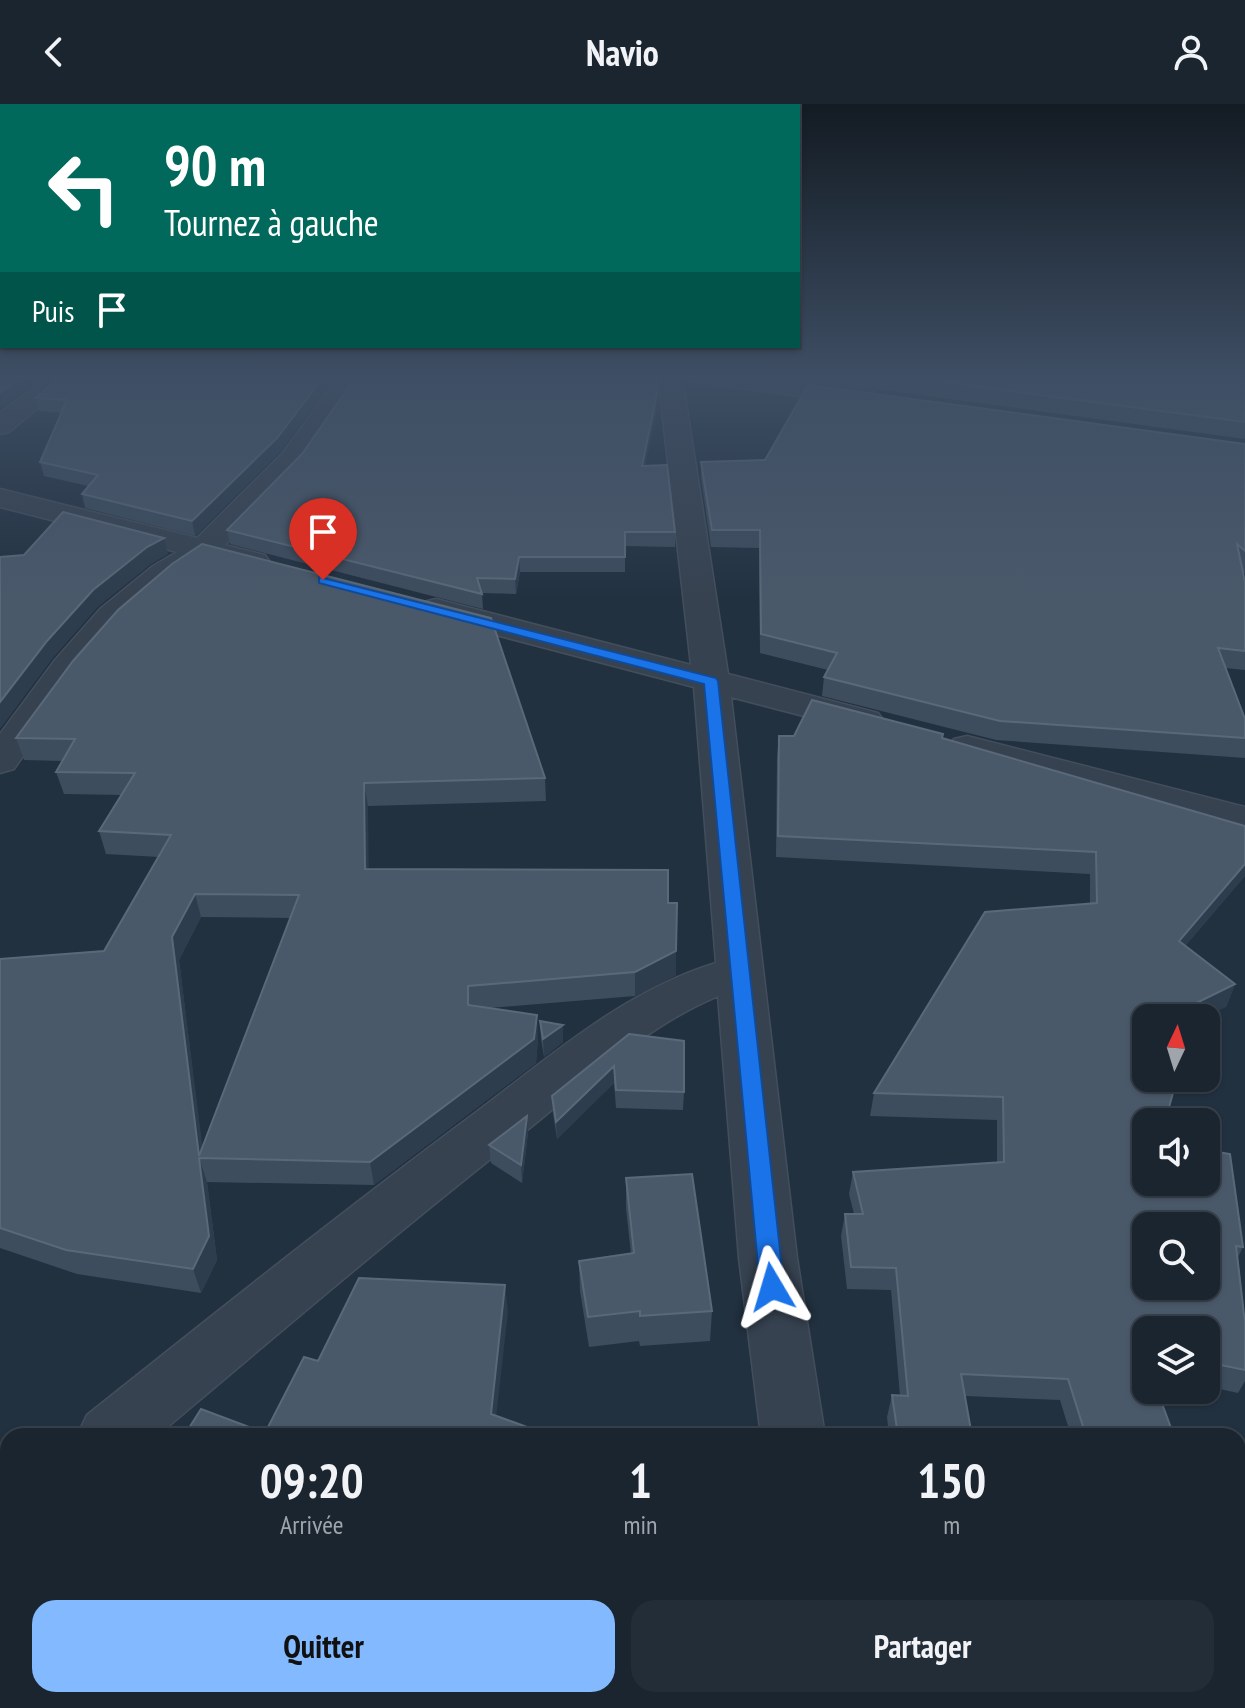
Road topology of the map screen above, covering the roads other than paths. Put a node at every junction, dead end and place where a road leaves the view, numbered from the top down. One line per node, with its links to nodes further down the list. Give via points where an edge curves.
1 (299, 450): 4 (street)
2 (680, 450): 7 (street)
3 (0, 498): 4 (street)
4 (204, 549): 5 (street); 10 (street, via 164,573 112,616 67,667)
5 (281, 569)
6 (404, 601): 7 (street)
7 (711, 681): 8 (street); 12 (street)
8 (894, 729)
9 (940, 740): 11 (street)
10 (0, 761)
11 (1245, 819)
12 (740, 972): 13 (street, via 692,986 619,1031 378,1216); 14 (street, via 768,1258)
13 (119, 1428)
14 (792, 1428)

